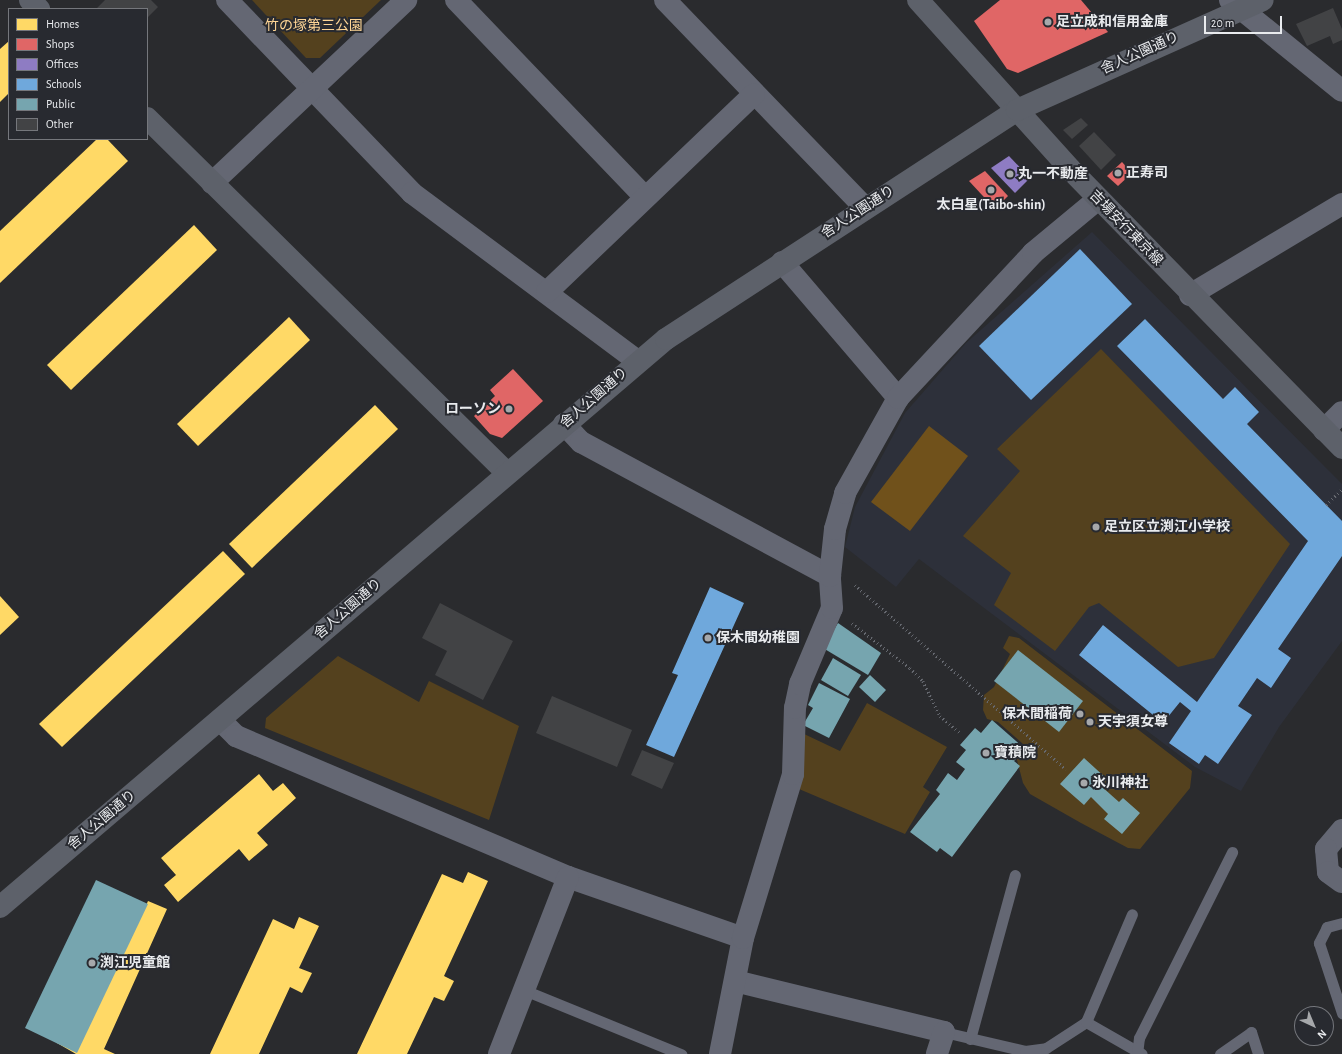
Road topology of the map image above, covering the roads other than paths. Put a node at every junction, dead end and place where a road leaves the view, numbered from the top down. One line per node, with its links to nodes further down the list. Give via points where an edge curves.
1 (30, 0): 9 (street)
2 (227, 0): 10 (street)
3 (406, 0): 10 (street)
4 (456, 0): 16 (street)
5 (665, 0): 12 (street)
6 (918, 0): 13 (street, 吉場安行東京線)
7 (1263, 0): 8 (street, 舎人公園通り)
8 (1234, 5): 11 (street); 13 (street, 舎人公園通り)
9 (38, 8)
10 (313, 88): 15 (street); 21 (street, via 412,193)
11 (1342, 91)
12 (754, 94): 16 (street); 19 (street)
13 (1017, 110): 17 (street, 吉場安行東京線); 19 (street, 舎人公園通り)
14 (148, 119): 15 (street)
15 (212, 183): 29 (street)
16 (644, 197): 21 (street)
17 (1098, 199): 22 (street, 吉場安行東京線); 24 (street, via 1033,253)
18 (1342, 204): 22 (street)
19 (865, 208): 20 (street, 舎人公園通り)
20 (782, 262): 23 (street, 舎人公園通り); 24 (street)
21 (547, 292): 23 (street)
22 (1190, 295): 27 (street, 吉場安行東京線)
23 (637, 361): 26 (street, 舎人公園通り)
24 (898, 398): 30 (street, via 845,494 835,529)
25 (1342, 412): 27 (street)
26 (564, 424): 29 (street, 舎人公園通り); 30 (street, via 581,442)
27 (1324, 430): 28 (street, 吉場安行東京線)
28 (1342, 448)
29 (506, 472): 31 (street, 舎人公園通り)
30 (830, 570): 40 (street, via 832,608 800,684 795,708 793,774)
31 (220, 720): 35 (street, via 236,736); 37 (street, 舎人公園通り)
32 (1342, 830): 36 (street, via 1326,850 1328,872)
33 (1232, 852): 47 (lane, via 1139,1038)
34 (1016, 875): 46 (lane)
35 (568, 878): 40 (street); 42 (street)
36 (1342, 882)
37 (0, 907)
38 (1132, 914): 44 (lane)
39 (1342, 923): 43 (lane, via 1327,927 1319,943)
40 (743, 938): 41 (street)
41 (735, 981): 45 (street); 50 (street)
42 (524, 990): 48 (street); 49 (lane)
43 (1342, 1013)
44 (1086, 1022): 46 (lane, via 1046,1048 1025,1051); 47 (lane)
45 (944, 1032): 46 (lane); 51 (street)
46 (970, 1040)
47 (1139, 1053)
48 (499, 1054)
49 (681, 1054)
50 (720, 1054)
51 (937, 1054)
52 (1220, 1054): 53 (lane, via 1251,1032)
53 (1258, 1054)

